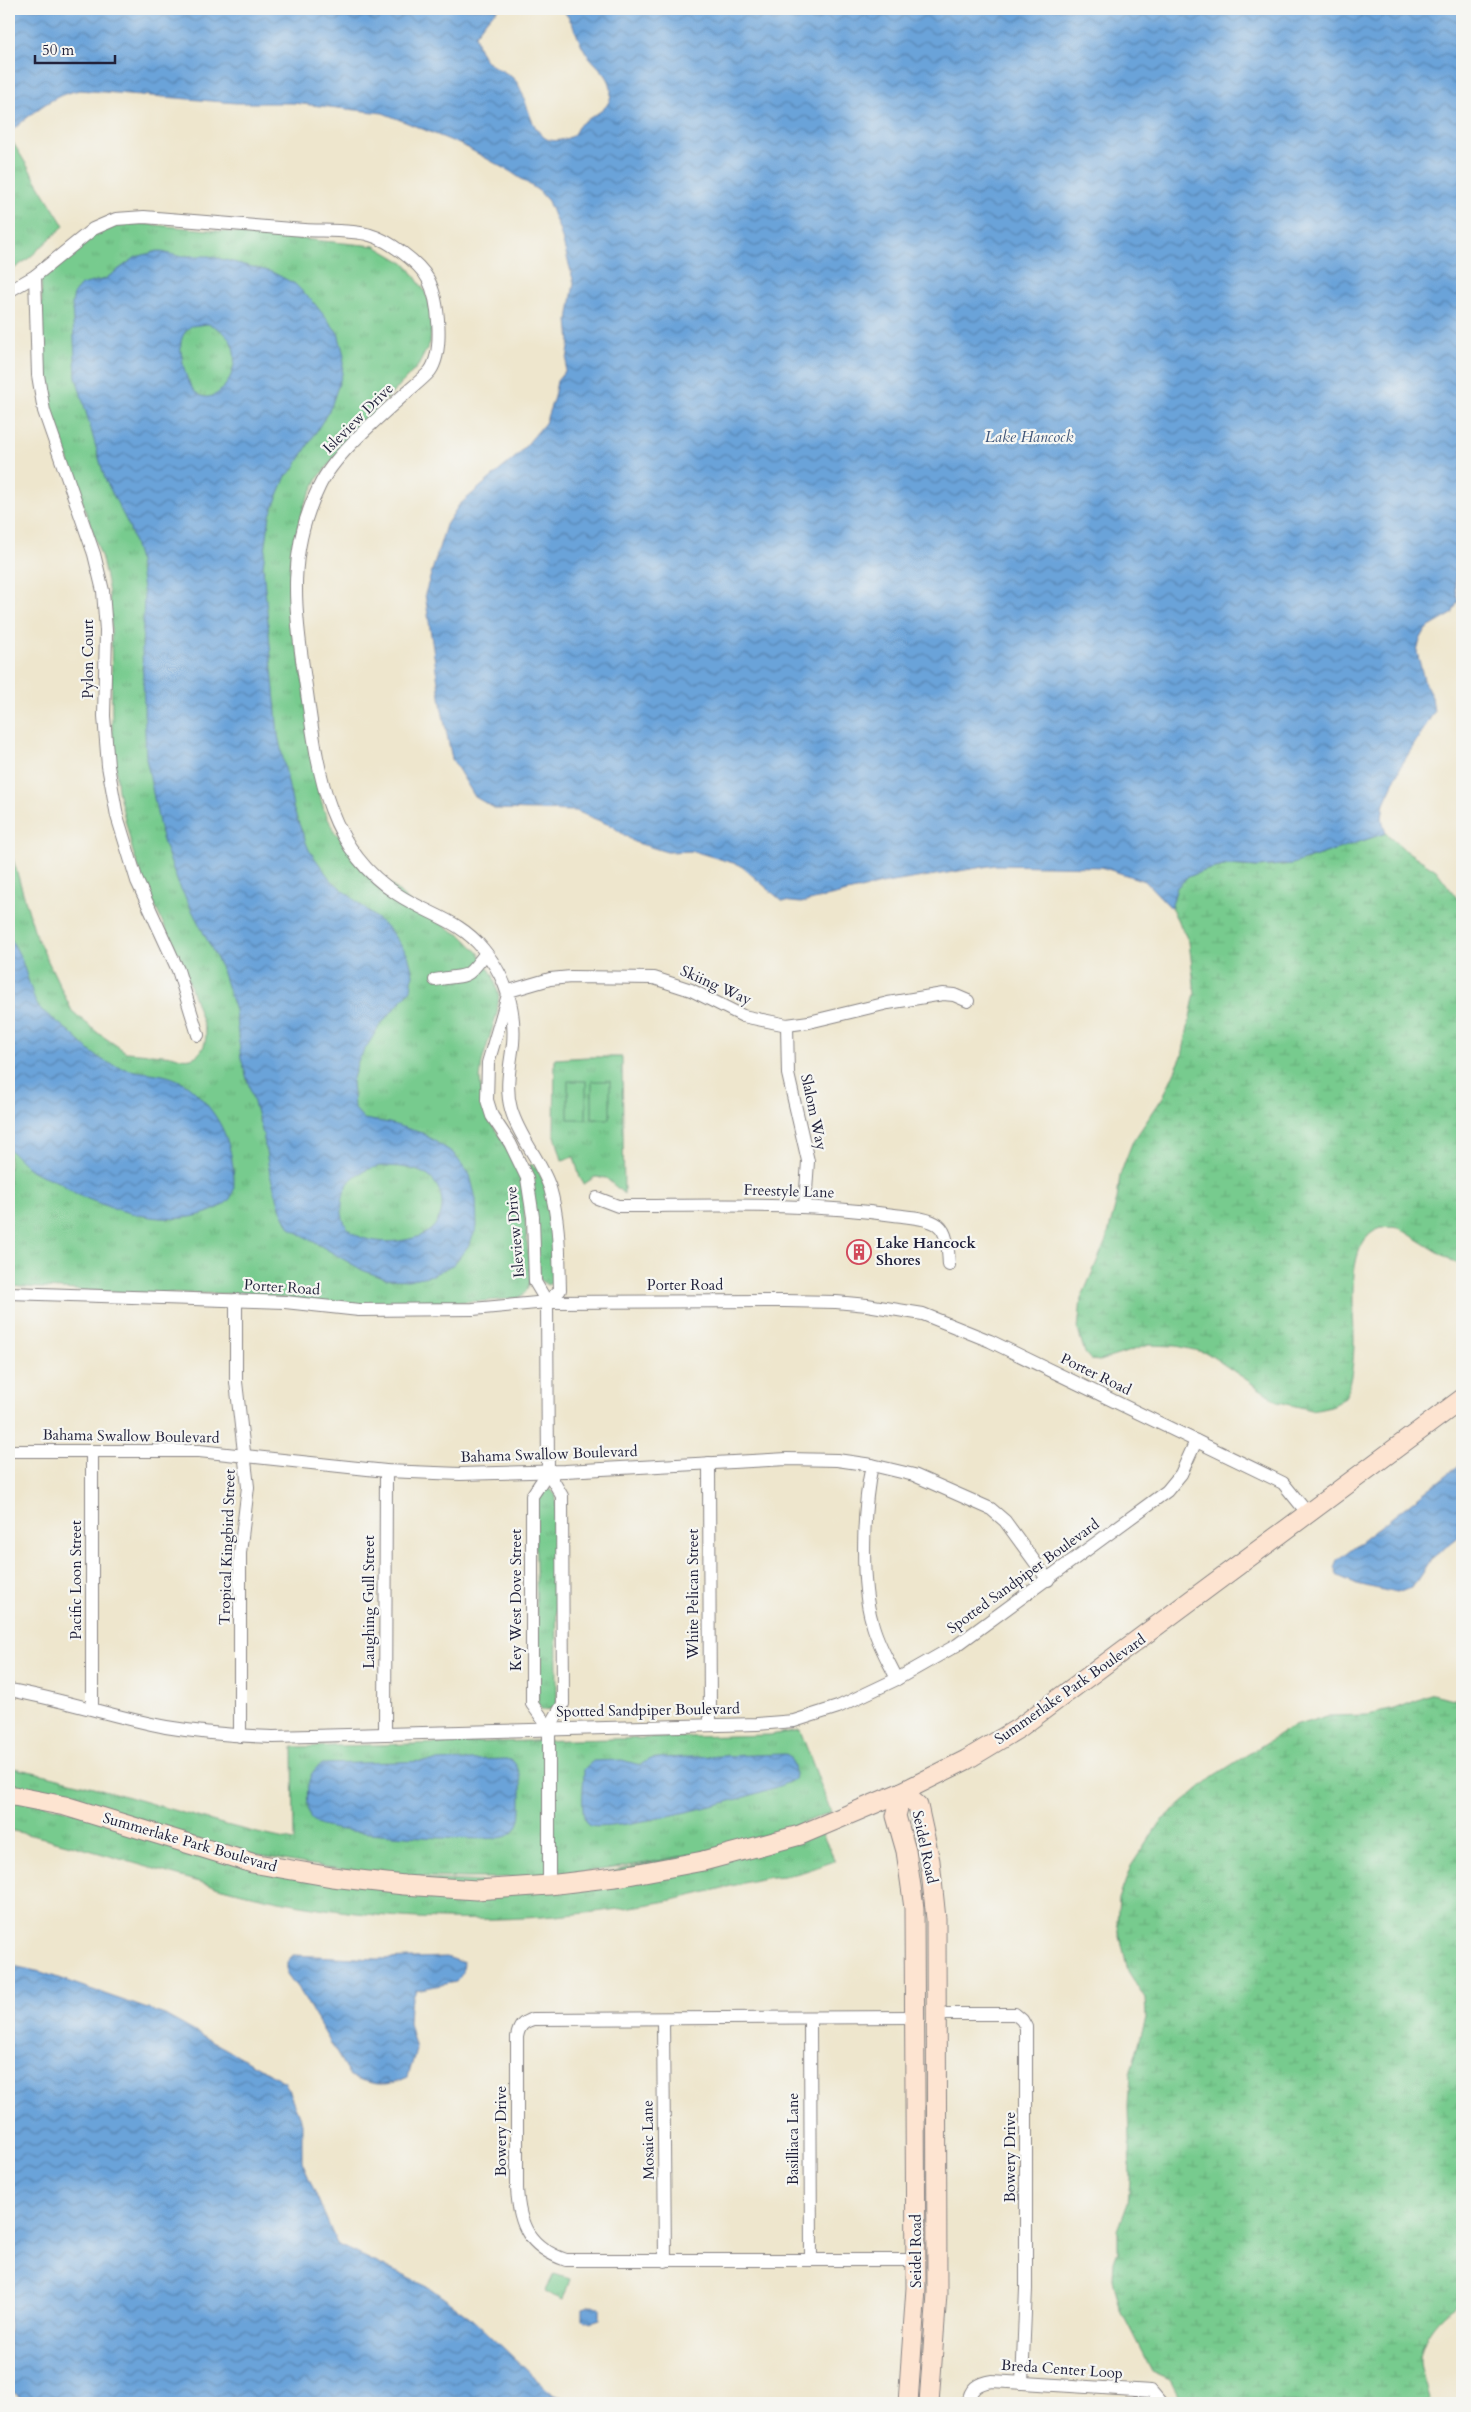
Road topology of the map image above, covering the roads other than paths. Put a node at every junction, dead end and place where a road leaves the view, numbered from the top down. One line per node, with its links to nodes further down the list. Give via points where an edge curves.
1 (35, 276): 2 (street, Isleview Drive); 3 (street, Isleview Drive, via 93,229 116,219 144,217 371,235 409,257 427,278 438,310 438,339 432,369 349,447 321,482 308,510 295,566 298,616 320,779 347,844 380,881 399,896 447,919 467,933); 8 (street, Pylon Court, via 38,375 44,411 94,554 103,591 106,631 104,716 117,816 137,881 178,970)
2 (9, 291)
3 (486, 953): 4 (street, via 466,976); 5 (street, Isleview Drive)
4 (436, 980)
5 (509, 991): 7 (street, Skiing Way, via 550,979 571,977 654,978 691,990 743,1016); 9 (street, Isleview Drive, via 514,1026 509,1095 519,1131); 10 (street, Isleview Drive, via 488,1063 487,1100 492,1116)
6 (968, 1002): 7 (street, Skiing Way, via 943,994 888,1002)
7 (787, 1025): 12 (street, Slalom Way, via 788,1074 808,1161)
8 (198, 1035)
9 (532, 1154): 10 (street); 16 (street, Isleview Drive, via 549,1186 559,1232 560,1290)
10 (520, 1160): 16 (street, Isleview Drive, via 527,1178 533,1217 535,1282)
11 (597, 1198): 12 (street, Freestyle Lane, via 618,1206)
12 (805, 1206): 13 (street, Freestyle Lane, via 929,1221 943,1232)
13 (949, 1265)
14 (9, 1293): 15 (street, Porter Road)
15 (236, 1300): 16 (street, Porter Road, via 358,1310 473,1309); 21 (street, Tropical Kingbird Street, via 236,1382)
16 (547, 1302): 18 (street, Porter Road, via 836,1302 923,1314 990,1341); 25 (street)
17 (1462, 1399): 26 (main road, Summerlake Park Boulevard)
18 (1196, 1441): 26 (street, Porter Road, via 1283,1483); 27 (street, Spotted Sandpiper Boulevard, via 1181,1474 1167,1491)
19 (9, 1451): 20 (street, Bahama Swallow Boulevard)
20 (92, 1452): 21 (street, Bahama Swallow Boulevard, via 199,1451); 30 (street, Pacific Loon Street)
21 (246, 1456): 24 (street, Bahama Swallow Boulevard); 34 (street, Tropical Kingbird Street, via 248,1496 240,1553)
22 (709, 1463): 23 (street, Bahama Swallow Boulevard, via 787,1459 837,1460); 25 (street, Bahama Swallow Boulevard); 31 (street, White Pelican Street)
23 (872, 1465): 27 (street, Bahama Swallow Boulevard, via 914,1475 991,1509 1005,1521); 28 (street, via 866,1505 866,1595 879,1644)
24 (386, 1471): 25 (street, Bahama Swallow Boulevard, via 460,1474); 33 (street, Laughing Gull Street)
25 (548, 1472): 32 (street, via 562,1496 563,1689 563,1704); 32 (street, Key West Dove Street, via 532,1496 532,1704)
26 (1309, 1515): 35 (main road, Summerlake Park Boulevard, via 1019,1728 966,1760)
27 (1048, 1580): 28 (street, Spotted Sandpiper Boulevard, via 957,1645)
28 (897, 1679): 31 (street, Spotted Sandpiper Boulevard, via 838,1707 794,1720)
29 (9, 1690): 30 (street, Spotted Sandpiper Boulevard)
30 (92, 1708): 34 (street, Spotted Sandpiper Boulevard, via 166,1727)
31 (710, 1725): 32 (street, Spotted Sandpiper Boulevard)
32 (549, 1728): 33 (street, Spotted Sandpiper Boulevard); 37 (street)
33 (385, 1733): 34 (street, Spotted Sandpiper Boulevard)
34 (240, 1736)
35 (902, 1792): 37 (main road, Summerlake Park Boulevard, via 800,1835 730,1854 623,1876); 38 (main road, Seidel Road, via 918,1806 933,1880); 39 (main road, Seidel Road, via 896,1816 906,1851 914,1908)
36 (9, 1795): 37 (main road, Summerlake Park Boulevard, via 65,1806 252,1863 332,1878 476,1890)
37 (549, 1885)
38 (937, 2014): 45 (street, Bowery Drive, via 1015,2014 1026,2028 1026,2288); 47 (main road, Seidel Road, via 937,2294)
39 (915, 2017): 40 (street, Bowery Drive); 43 (main road, Seidel Road)
40 (810, 2018): 41 (street, Bowery Drive); 42 (street, Basilliaca Lane)
41 (663, 2019): 44 (street, Mosaic Lane); 44 (street, Bowery Drive, via 533,2019 522,2024 517,2037 517,2188 518,2209 525,2228 537,2245 555,2256 581,2261)
42 (810, 2260): 43 (street, Bowery Drive); 44 (street, Bowery Drive)
43 (916, 2260): 46 (main road, Seidel Road)
44 (665, 2261)
45 (1022, 2383): 48 (street, Breda Center Loop, via 982,2382 974,2386); 49 (street, Breda Center Loop, via 1150,2391)
46 (908, 2403)
47 (929, 2403)
48 (968, 2403)
49 (1160, 2403)

